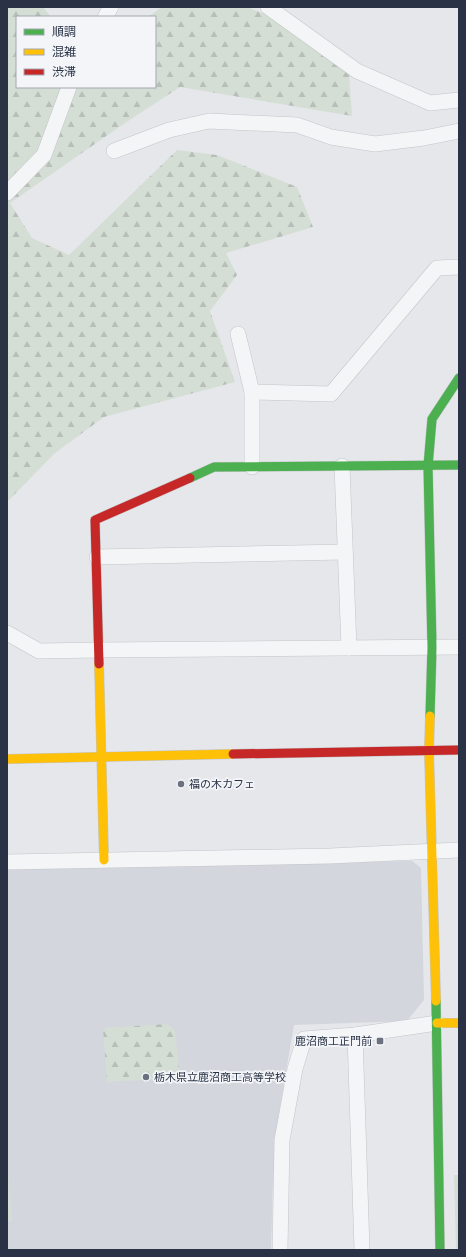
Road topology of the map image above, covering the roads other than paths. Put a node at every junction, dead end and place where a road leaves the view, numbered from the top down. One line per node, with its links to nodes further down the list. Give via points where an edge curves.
1 (111, 7): 3 (street)
2 (268, 7): 5 (street, via 357,71 430,103)
3 (106, 16)
4 (69, 88): 8 (street, via 44,155)
5 (459, 100)
6 (459, 131): 7 (street, via 375,144 331,137 297,125 209,121 169,130)
7 (114, 151)
8 (7, 193)
9 (459, 267): 12 (street, via 437,268 331,394)
10 (238, 334): 12 (street)
11 (459, 378): 15 (street, via 432,419)
12 (252, 392): 16 (street)
13 (459, 465): 15 (street)
14 (342, 466): 15 (street); 16 (street); 17 (street)
15 (428, 466): 20 (street)
16 (252, 467): 18 (street, via 214,467 95,520)
17 (345, 552): 18 (street); 22 (street)
18 (97, 557): 23 (street)
19 (7, 633): 23 (street, via 39,652)
20 (432, 647): 21 (street); 22 (street); 25 (street)
21 (459, 647)
22 (349, 648): 23 (street)
23 (99, 650): 26 (street)
24 (459, 750): 25 (street)
25 (429, 751): 26 (street); 28 (street)
26 (101, 758): 27 (street); 30 (street)
27 (7, 759)
28 (433, 850): 29 (street); 30 (street, via 330,856); 32 (street)
29 (459, 850)
30 (104, 860): 31 (street)
31 (7, 862)
32 (437, 1023): 33 (street); 34 (street); 37 (street)
33 (459, 1023)
34 (355, 1035): 35 (street, via 304,1039 295,1069 282,1140); 36 (street)
35 (280, 1250)
36 (362, 1250)
37 (440, 1250)

